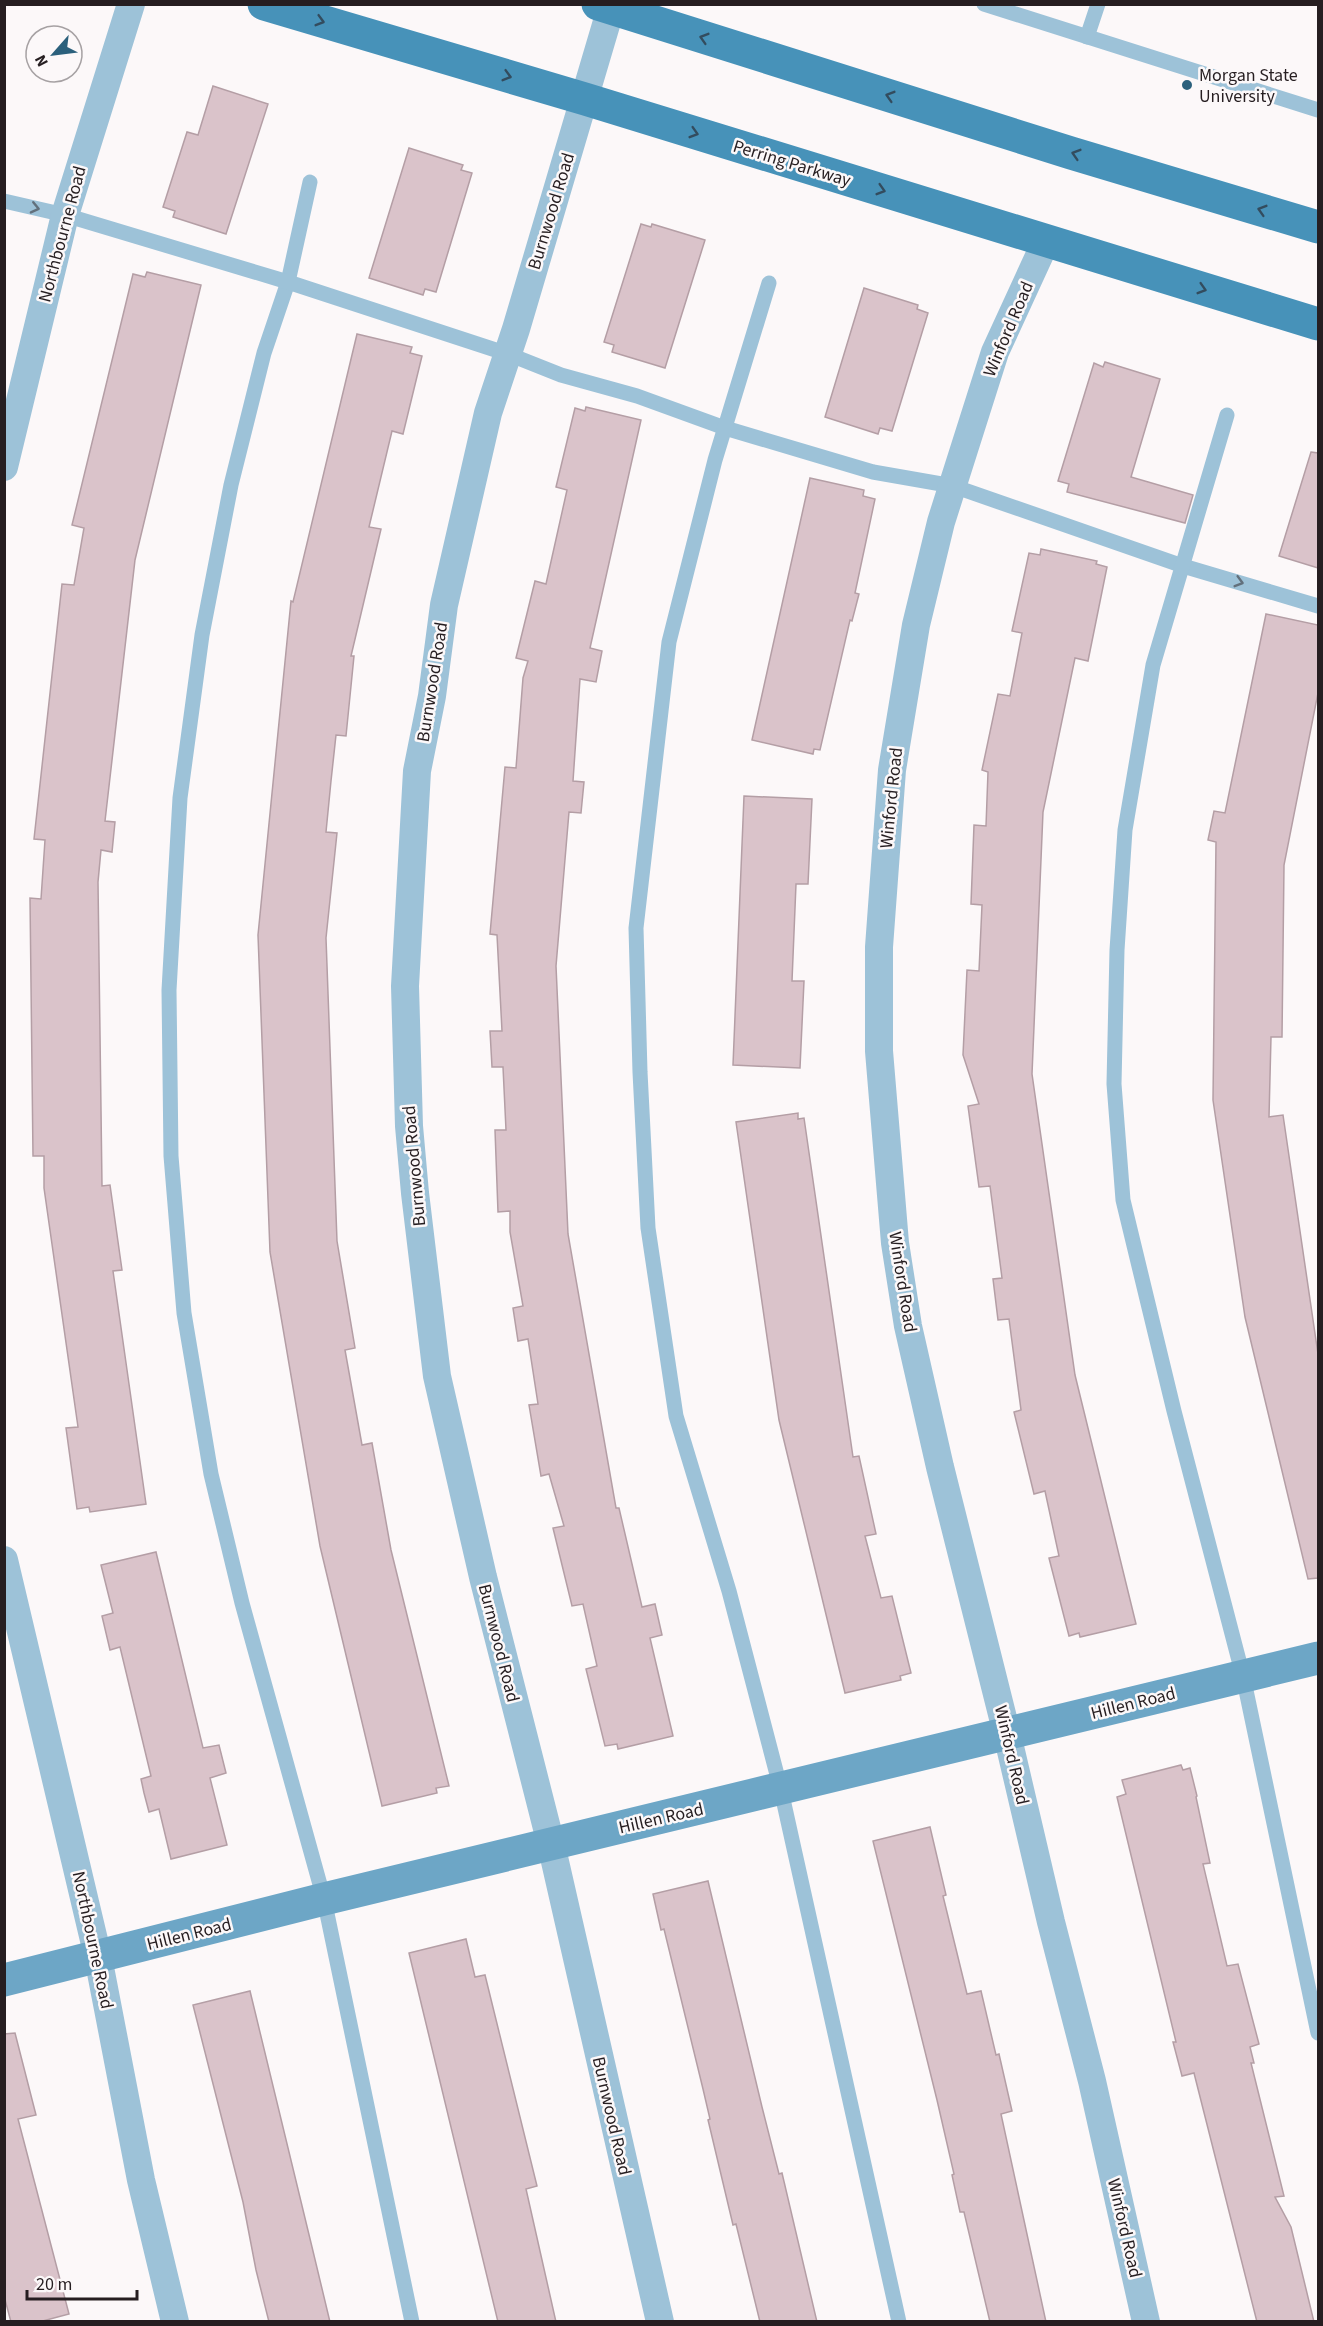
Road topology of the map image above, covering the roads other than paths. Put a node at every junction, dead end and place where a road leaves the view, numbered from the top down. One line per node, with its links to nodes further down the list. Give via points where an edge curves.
1 (131, 4): 11 (street, Northbourne Road)
2 (264, 4): 7 (main road, Perring Parkway, one-way to 7)
3 (1098, 4): 6 (lane)
4 (986, 5): 6 (lane)
5 (604, 6): 7 (street, Burnwood Road); 12 (main road, one-way to 5)
6 (1087, 38): 8 (lane)
7 (585, 99): 13 (main road, Perring Parkway, one-way to 13); 17 (street, Burnwood Road)
8 (1318, 110)
9 (310, 182): 14 (lane)
10 (4, 201): 11 (lane, one-way to 11)
11 (65, 215): 14 (lane); 20 (street, Northbourne Road)
12 (1318, 227)
13 (1046, 241): 16 (main road, Perring Parkway, one-way to 16); 21 (street, Winford Road, via 994,352)
14 (288, 282): 17 (lane); 30 (lane, via 264,353 231,484 202,635 181,786 169,990 171,1156 184,1313 211,1474 245,1614)
15 (769, 284): 19 (lane)
16 (1318, 324)
17 (508, 354): 19 (lane); 29 (street, Burnwood Road, via 488,413 444,605 417,771 405,986 406,1053 415,1193 437,1376)
18 (1227, 416): 22 (lane)
19 (724, 428): 21 (lane, via 873,472); 28 (lane, via 669,642 636,928 640,1072 648,1228 676,1416 729,1591)
20 (4, 467)
21 (953, 486): 22 (lane); 27 (street, Winford Road, via 915,625 892,770 879,947 879,1051 896,1243 908,1326)
22 (1183, 566): 23 (lane, one-way to 23); 26 (lane, via 1153,665 1125,830 1114,1084 1123,1200)
23 (1318, 606)
24 (4, 1560): 31 (street, Northbourne Road)
25 (1318, 1658): 26 (street, Hillen Road)
26 (1243, 1676): 27 (street, Hillen Road); 33 (lane)
27 (1007, 1734): 28 (street, Hillen Road); 38 (street, Winford Road)
28 (781, 1790): 29 (street, Hillen Road); 37 (lane)
29 (550, 1844): 30 (street, Hillen Road); 36 (street, Burnwood Road)
30 (324, 1899): 31 (street, Hillen Road); 35 (lane)
31 (98, 1957): 32 (street, Hillen Road); 34 (street, Northbourne Road, via 141,2180)
32 (4, 1980)
33 (1318, 2033)
34 (175, 2322)
35 (412, 2322)
36 (660, 2322)
37 (899, 2322)
38 (1146, 2322)

